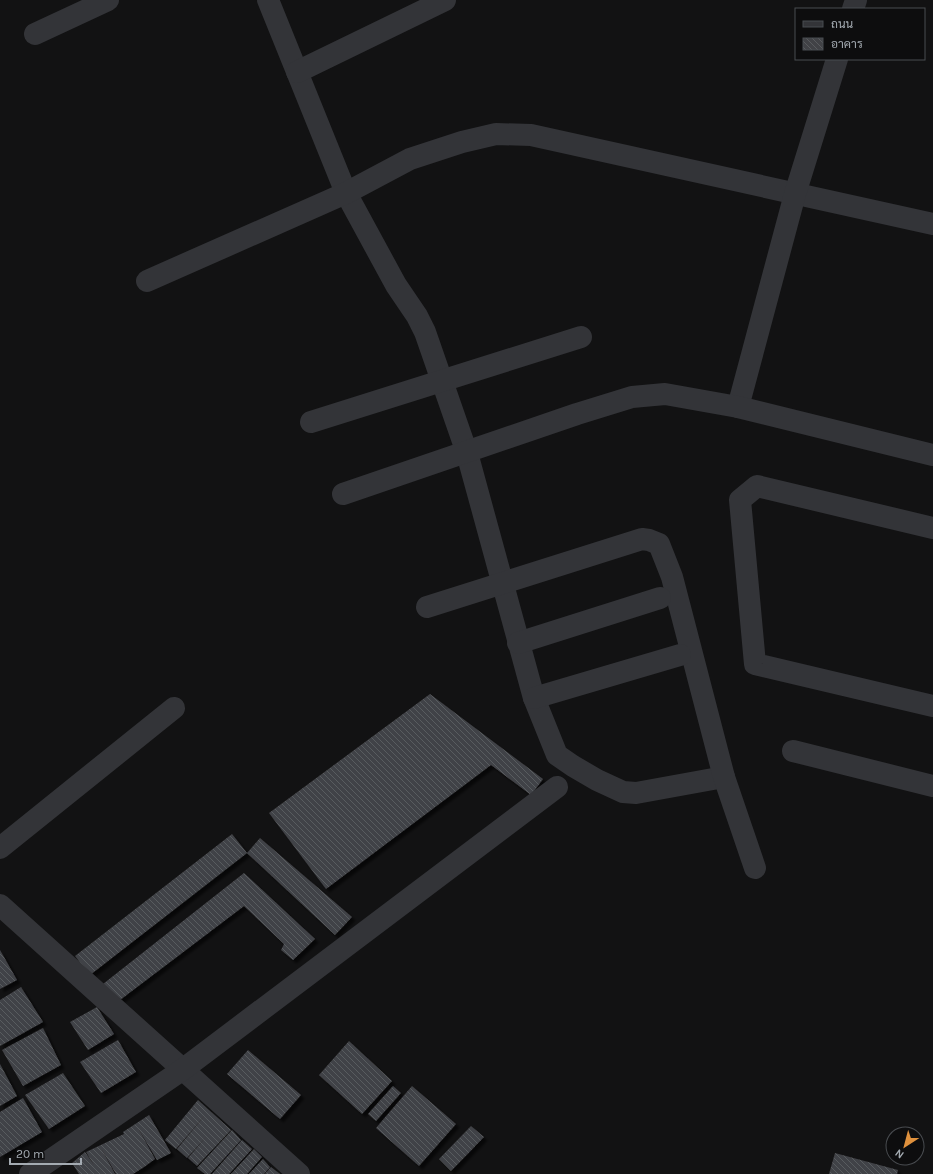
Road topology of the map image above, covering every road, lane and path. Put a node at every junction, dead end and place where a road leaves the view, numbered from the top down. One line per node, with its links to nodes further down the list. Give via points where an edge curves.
1 (108, 0): 4 (street)
2 (268, 0): 6 (street)
3 (445, 0): 6 (street)
4 (35, 34)
5 (837, 60): 8 (street)
6 (297, 72): 7 (street)
7 (346, 193): 8 (street, via 410,160 462,142 496,134 531,134); 10 (street); 12 (street, via 396,285 417,316)
8 (795, 194): 9 (street); 13 (street)
9 (933, 224)
10 (147, 281)
11 (580, 337): 12 (street)
12 (441, 381): 14 (street); 15 (street)
13 (738, 406): 15 (street, via 664,394 632,398 576,414); 16 (street)
14 (311, 422)
15 (467, 452): 17 (street); 19 (street)
16 (933, 455)
17 (343, 494)
18 (933, 528): 25 (street, via 757,486 740,500 755,664)
19 (502, 584): 21 (street); 22 (street); 28 (street, via 642,539 659,544 672,577)
20 (660, 598): 22 (street)
21 (427, 607)
22 (518, 643): 24 (street)
23 (680, 655): 24 (street)
24 (534, 698): 28 (street, via 557,755 591,777 622,792 636,793)
25 (933, 706)
26 (174, 708): 31 (street)
27 (793, 751): 29 (street)
28 (724, 777): 32 (street)
29 (933, 786)
30 (557, 787): 34 (street)
31 (0, 848)
32 (755, 868)
33 (0, 905): 34 (street)
34 (182, 1070): 35 (street); 37 (street)
35 (54, 1168): 36 (street)
36 (30, 1174)
37 (300, 1174)

